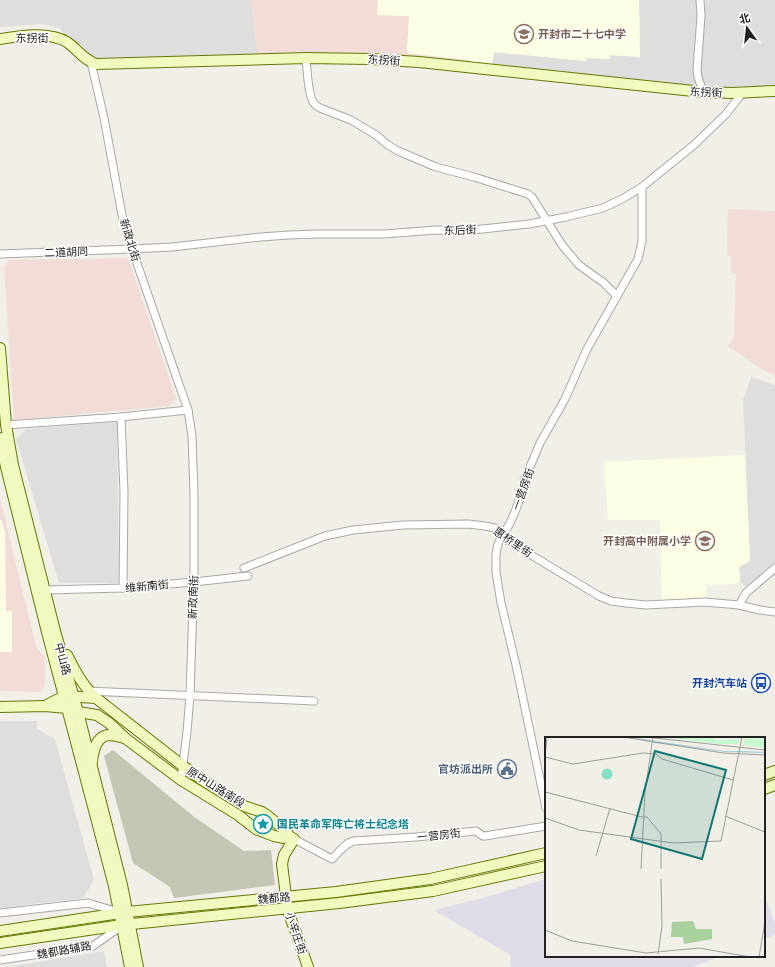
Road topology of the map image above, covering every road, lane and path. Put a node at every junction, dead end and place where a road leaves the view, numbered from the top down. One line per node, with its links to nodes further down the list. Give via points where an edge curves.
1 (700, 0): 6 (street, via 697,70)
2 (0, 39): 4 (main road, 东拐街, via 24,36 57,38)
3 (306, 58): 4 (main road, 东拐街, via 96,64); 6 (main road, 东拐街, via 419,62); 9 (street, via 312,99 320,108 351,120 376,134 398,151 436,167 528,194)
4 (91, 62): 10 (street, 新政北街, via 123,220)
5 (775, 91): 7 (main road, 东拐街)
6 (703, 92): 7 (main road, 东拐街)
7 (743, 92): 8 (street, 东后街, via 726,114 695,144)
8 (642, 187): 9 (street, 东后街, via 603,208); 12 (street, 一营房街, via 640,253)
9 (546, 220): 10 (street, 东后街, via 464,231 275,236); 12 (street, via 579,265)
10 (132, 249): 11 (street, 二道胡同); 14 (street, 新政北街)
11 (0, 254)
12 (617, 296): 18 (street, 一营房街, via 540,443 524,481 515,512)
13 (0, 348): 16 (main road, 中山路)
14 (189, 412): 15 (street); 22 (street, 新政南街, via 194,490)
15 (121, 417): 16 (street); 23 (street, via 124,492)
16 (6, 424): 24 (main road, 中山路, via 13,465)
17 (0, 440): 30 (main road, 中山路)
18 (502, 536): 19 (street, 惠桥里街, via 495,528 468,524 403,525 353,530 325,536); 25 (street, 惠桥里街, via 599,596 611,600 646,605 705,602); 45 (street, 一营房街, via 496,554 500,603 516,665)
19 (244, 568)
20 (775, 568): 25 (street, via 746,593)
21 (248, 576): 22 (street, 维新南街)
22 (194, 582): 23 (street, 维新南街); 29 (street, 新政南街)
23 (123, 588): 24 (street, 维新南街)
24 (45, 590): 27 (main road, 中山路)
25 (739, 605): 26 (street, 惠桥里街)
26 (775, 612)
27 (56, 631): 28 (main road, 原中山路南段, via 75,672); 30 (main road, 中山路)
28 (88, 691): 29 (street); 31 (main road, 原中山路南段)
29 (190, 695): 32 (street); 39 (street, 新政南街)
30 (69, 696): 31 (main road); 33 (main road); 35 (main road, 中山路); 36 (main road, 中山路)
31 (96, 698): 39 (main road, 原中山路南段)
32 (314, 701)
33 (45, 706): 34 (main road, 原中山路南段); 35 (main road, 原中山路南段)
34 (0, 707)
35 (67, 708): 36 (main road, 原中山路南段); 52 (main road, 中山路, via 114,886)
36 (78, 712): 37 (main road, 原中山路南段, via 97,715); 38 (main road, 中山路)
37 (125, 738): 38 (main road, via 109,735 103,737 97,742); 42 (main road, 原中山路南段)
38 (91, 766): 52 (main road, 中山路, via 120,877)
39 (183, 766): 42 (street, 新政南街); 47 (main road, 原中山路南段, via 244,806 262,812 288,832)
40 (775, 771): 41 (main road)
41 (765, 775)
42 (181, 780): 47 (main road, 原中山路南段, via 256,829 274,836)
43 (775, 785): 44 (main road)
44 (765, 789)
45 (545, 803)
46 (545, 826): 47 (street, 一营房街, via 485,836 476,831 354,841 345,845 332,859)
47 (290, 837): 50 (main road, 小辛庄街, via 282,864)
48 (545, 853): 50 (main road, 魏都路, via 430,879)
49 (545, 866): 51 (main road, 魏都路, via 433,891)
50 (286, 896): 51 (main road, 小辛庄街); 52 (main road, 魏都路)
51 (287, 908): 54 (main road, 魏都路); 60 (main road, 小辛庄街)
52 (124, 912): 53 (street, via 88,903); 54 (main road, 中山路); 55 (main road, 魏都路)
53 (0, 913)
54 (126, 925): 56 (main road, 魏都路); 57 (street, 魏都路辅路, via 93,946); 58 (main road, 中山路); 59 (main road, 中山路)
55 (0, 931)
56 (0, 943)
57 (0, 960)
58 (130, 967)
59 (138, 967)
60 (308, 967)

